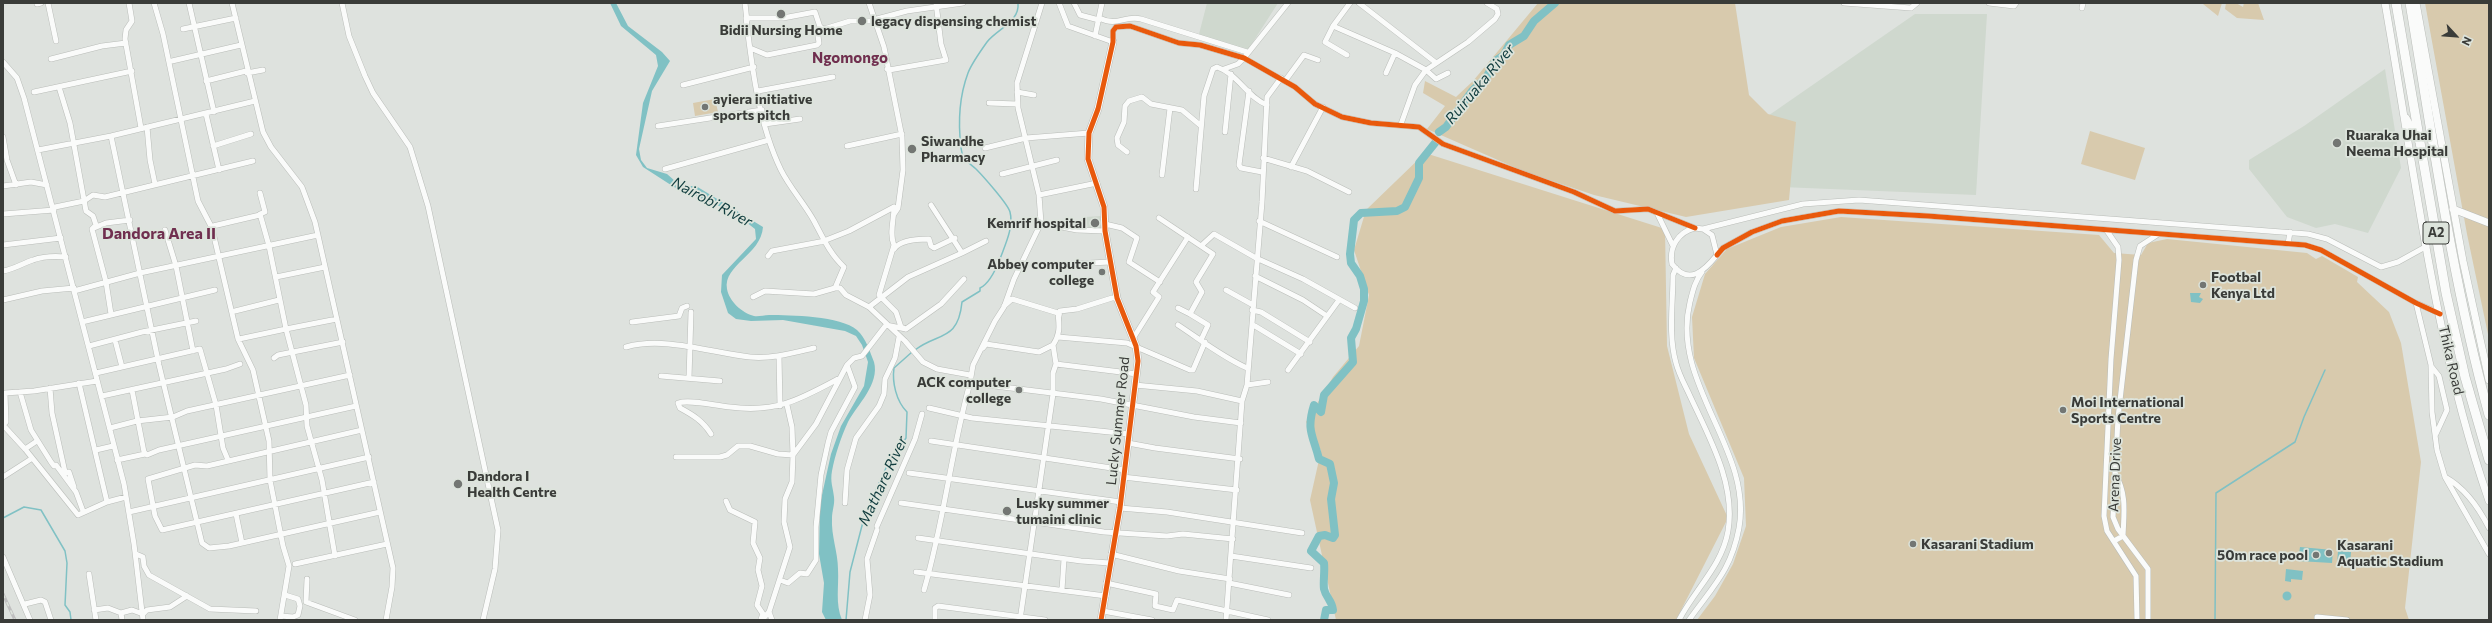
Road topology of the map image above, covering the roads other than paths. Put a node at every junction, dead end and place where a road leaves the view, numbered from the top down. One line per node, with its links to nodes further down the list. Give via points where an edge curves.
1 (48, 3): 36 (street)
2 (129, 3): 38 (street, via 132,21 126,30)
3 (154, 3): 82 (street, via 163,34)
4 (189, 3): 32 (street)
5 (232, 3): 27 (street)
6 (342, 3): 399 (street, via 349,36 368,82 410,147 434,227 498,530 495,569)
7 (745, 3): 28 (street, via 747,25)
8 (869, 3): 30 (street)
9 (963, 3): 26 (street)
10 (1042, 3): 69 (street, via 1020,71)
11 (1059, 3): 35 (street, via 1068,26)
12 (1074, 3): 29 (street, via 1080,15)
13 (1102, 3): 29 (street)
14 (1288, 3): 45 (street)
15 (1350, 3): 31 (street)
16 (1359, 3): 49 (street)
17 (1488, 3): 49 (street, via 1497,9 1495,19 1468,42)
18 (1844, 3): 19 (street, via 1911,8)
19 (1917, 3)
20 (1989, 3): 21 (street, via 2014,6)
21 (2016, 3)
22 (2385, 3): 79 (main road, Thika Road)
23 (2396, 3): 97 (highway, Thika Road / A2)
24 (2410, 3): 276 (highway, Thika Road / A2, via 2460,292)
25 (2416, 3): 127 (main road)
26 (936, 5): 30 (street); 51 (street, via 946,60 889,70 885,67)
27 (236, 18): 32 (street); 39 (street)
28 (746, 18): 30 (street, via 783,18 815,12 820,27 824,29 850,21); 40 (street)
29 (1099, 19): 35 (street); 41 (street, via 1112,23 1130,17 1140,19)
30 (874, 21): 51 (street)
31 (1333, 26): 43 (street); 44 (street, via 1325,42)
32 (193, 27): 33 (street); 42 (street)
33 (183, 29)
34 (818, 36): 40 (street, via 817,45 789,52 767,55)
35 (1094, 36): 37 (street)
36 (56, 41)
37 (1113, 42): 45 (street, via 1113,31 1116,27 1126,25 1179,43 1200,45); 88 (main road, Lucky Summer Road, via 1098,109)
38 (126, 43): 46 (street, via 102,46); 56 (street)
39 (241, 45): 42 (street); 57 (street)
40 (750, 48): 52 (street)
41 (1247, 52)
42 (199, 54): 48 (street); 63 (street)
43 (1396, 54): 55 (street); 58 (street)
44 (1347, 55)
45 (1244, 58): 53 (street, via 1238,64); 62 (street)
46 (52, 59)
47 (1318, 60): 62 (street, via 1304,55)
48 (172, 61)
49 (1435, 62): 55 (street)
50 (4, 64): 101 (street, via 19,83)
51 (888, 65): 91 (street)
52 (754, 67): 64 (street); 66 (street)
53 (1224, 69): 60 (street); 85 (street, via 1213,68 1204,96)
54 (263, 70): 57 (street)
55 (1426, 70): 59 (street, via 1436,79); 84 (street, via 1415,84)
56 (132, 71): 65 (street); 87 (street)
57 (247, 72): 63 (street); 71 (street)
58 (1386, 73)
59 (1448, 73)
60 (1231, 74): 67 (street); 89 (street)
61 (833, 77): 66 (street)
62 (1283, 79): 74 (street, via 1267,97); 75 (street)
63 (206, 80): 78 (street)
64 (683, 85)
65 (59, 87): 68 (street); 96 (street)
66 (758, 91): 77 (street)
67 (1249, 91): 74 (street, via 1257,101); 110 (street, via 1239,165 1241,168)
68 (34, 92)
69 (1017, 92): 70 (street); 73 (street)
70 (1034, 95)
71 (255, 101): 78 (street); 146 (street, via 266,141 294,175 309,200)
72 (989, 103): 73 (street)
73 (1017, 104): 94 (street)
74 (1267, 105): 103 (street)
75 (1323, 107): 84 (street, via 1342,117 1355,120); 107 (street)
76 (1170, 108): 85 (street, via 1182,110); 102 (street, via 1151,104 1142,97 1127,104 1124,122 1116,140); 112 (street)
77 (762, 110): 83 (street); 86 (street)
78 (214, 112): 80 (street)
79 (2404, 113): 97 (main road); 157 (main road, Thika Road)
80 (206, 114): 82 (street); 98 (street)
81 (800, 119): 83 (street)
82 (180, 120): 87 (street); 113 (street)
83 (765, 124): 95 (street)
84 (1401, 124): 129 (street, via 1419,127 1443,144 1574,192 1615,211 1644,209)
85 (1200, 125): 119 (street)
86 (658, 126)
87 (144, 127): 92 (street); 115 (street)
88 (1089, 132): 94 (street); 114 (main road, Lucky Summer Road, via 1088,159)
89 (1225, 132)
90 (251, 134): 98 (street)
91 (902, 134): 99 (street); 126 (street, via 904,170)
92 (111, 136): 96 (street); 120 (street)
93 (3, 137): 116 (street, via 7,160)
94 (1026, 138): 100 (street); 106 (street)
95 (769, 140): 108 (street); 150 (street, via 781,170)
96 (74, 143): 101 (street); 124 (street)
97 (2420, 144): 310 (highway, Thika Road / A2, via 2446,292 2465,376)
98 (214, 146): 109 (street)
99 (847, 146)
100 (985, 148)
101 (38, 150): 117 (street)
102 (1127, 152)
103 (1263, 158): 107 (street); 110 (street)
104 (1057, 160): 106 (street)
105 (253, 161): 109 (street)
106 (1032, 167): 111 (street); 123 (street)
107 (1291, 167): 121 (street, via 1307,171)
108 (665, 169)
109 (219, 170): 113 (street)
110 (1262, 172): 134 (street)
111 (1002, 174)
112 (1162, 175)
113 (192, 176): 115 (street); 163 (street, via 198,201 212,228)
114 (1097, 183): 123 (street); 139 (main road, Lucky Summer Road, via 1104,207)
115 (155, 184): 120 (street)
116 (16, 185): 117 (street, via 31,182); 118 (street)
117 (47, 185): 128 (street)
118 (3, 186)
119 (1196, 189)
120 (123, 192): 124 (street, via 105,197 93,195); 133 (street)
121 (1349, 192)
122 (260, 194): 131 (street, via 265,212)
123 (1039, 195): 135 (street)
124 (84, 201): 128 (street, via 55,207); 138 (street, via 86,211 93,216 96,225)
125 (931, 205): 149 (street)
126 (896, 207): 150 (street, via 821,242); 159 (street, via 891,238 894,245)
127 (2453, 209): 136 (main road); 252 (main road, via 2476,331)
128 (54, 210): 130 (street); 148 (street)
129 (1657, 212): 140 (street); 156 (street)
130 (3, 214)
131 (260, 214): 137 (street); 155 (street)
132 (1159, 218): 147 (street)
133 (130, 220): 138 (street, via 106,223); 173 (street)
134 (1259, 221): 164 (street); 165 (street)
135 (1041, 223): 139 (street, via 1077,230); 194 (street, via 1014,279)
136 (2489, 223)
137 (213, 226)
138 (92, 228): 177 (street)
139 (1105, 228): 166 (main road, Lucky Summer Road); 178 (street, via 1122,228 1138,238 1129,262)
140 (1695, 228): 141 (street); 156 (street, via 1682,234)
141 (1703, 229): 144 (street, via 1803,204 1859,200); 160 (street, via 1712,235)
142 (165, 230): 168 (street)
143 (2107, 232): 145 (street); 160 (street, via 1839,211 1782,221 1752,232 1723,248); 351 (street, Arena Drive, via 2118,247 2119,260 2111,359 2104,516 2107,531)
144 (2290, 232): 152 (street); 157 (street, via 2327,239 2382,267 2398,262)
145 (2158, 234): 152 (street); 314 (street, Arena Drive, via 2140,246 2136,260 2125,350)
146 (318, 235): 155 (street); 169 (street)
147 (1188, 237): 154 (street); 178 (street)
148 (61, 238): 153 (street); 162 (street)
149 (954, 238): 158 (street); 159 (street, via 934,248 929,238 913,239 896,246)
150 (825, 241): 161 (street, via 772,251); 179 (street, via 844,267)
151 (986, 241): 158 (street)
152 (2288, 244): 190 (street, via 2321,250)
153 (3, 245)
154 (1202, 245): 165 (street, via 1214,234); 201 (street, via 1212,252 1213,256 1196,282 1202,292)
155 (269, 246): 163 (street); 175 (street)
156 (1672, 246): 170 (street, via 1671,257)
157 (2427, 246): 202 (main road, Thika Road)
158 (962, 253): 184 (street, via 908,277)
159 (892, 254): 184 (street)
160 (1717, 255): 172 (street)
161 (768, 256)
162 (66, 257): 171 (street, via 50,256); 180 (street)
163 (219, 257): 168 (street); 266 (street, via 239,345 253,370)
164 (1337, 257)
165 (1256, 258): 174 (street); 189 (street, via 1303,279)
166 (1110, 262): 167 (street); 186 (main road, Lucky Summer Road)
167 (1070, 264)
168 (176, 266): 173 (street); 185 (street)
169 (325, 267): 175 (street); 205 (street)
170 (1676, 268): 172 (street, via 1688,275); 409 (street, via 1673,275 1672,328 1675,361 1722,467 1728,489 1729,508 1728,531 1721,553 1711,573)
171 (3, 271)
172 (1702, 272): 410 (street, via 1696,281 1688,313 1688,350 1710,414 1736,474 1740,511 1736,539 1727,567 1717,585)
173 (140, 273): 177 (street); 191 (street)
174 (1255, 276): 196 (street); 204 (street, via 1303,300)
175 (276, 277): 188 (street)
176 (964, 279): 214 (street, via 941,304)
177 (106, 282): 180 (street); 200 (street)
178 (1160, 282): 218 (street, via 1153,293 1159,298)
179 (835, 288): 183 (street, via 814,294 765,291); 193 (street, via 840,288 846,295)
180 (74, 290): 187 (street, via 42,291); 207 (street)
181 (215, 290): 185 (street)
182 (1226, 290): 196 (street)
183 (753, 297)
184 (880, 297): 193 (street); 214 (street, via 896,312 901,327)
185 (181, 298): 191 (street); 209 (street)
186 (1117, 298): 203 (street, via 1060,311); 226 (main road, Lucky Summer Road)
187 (3, 300)
188 (279, 300): 198 (street); 213 (street)
189 (1339, 300): 197 (street); 223 (street)
190 (2416, 303): 202 (street); 240 (street)
191 (146, 306): 200 (street); 215 (street)
192 (687, 306): 208 (street, via 682,308 679,316)
193 (868, 307): 210 (street)
194 (1004, 307): 203 (street, via 1012,299); 232 (street)
195 (1178, 308): 201 (street)
196 (1252, 308): 223 (street); 242 (street)
197 (1355, 308)
198 (235, 311)
199 (691, 312): 228 (street)
200 (111, 314): 207 (street)
201 (1190, 314): 221 (street, via 1208,325)
202 (2440, 314): 328 (main road, Thika Road, via 2468,433)
203 (1059, 315): 217 (street, via 1061,326)
204 (1327, 316)
205 (338, 318): 213 (street); 222 (street)
206 (196, 321): 209 (street)
207 (82, 322): 225 (street)
208 (632, 322)
209 (186, 323): 215 (street); 230 (street)
210 (886, 325): 214 (street); 216 (street); 239 (street, via 862,356 854,358)
211 (1178, 325): 221 (street)
212 (1255, 326): 233 (street)
213 (286, 329): 219 (street); 231 (street, via 290,350)
214 (906, 329)
215 (153, 330): 220 (street); 236 (street)
216 (899, 337): 248 (street, via 923,362 936,369); 330 (street, via 895,358 885,379 884,394 879,406 856,438 847,470)
217 (1058, 337): 224 (street); 226 (street, via 1090,338)
218 (1134, 337)
219 (239, 339)
220 (115, 340): 225 (street); 241 (street)
221 (1203, 341): 226 (street, via 1193,370 1156,358); 242 (street, via 1227,359)
222 (343, 342): 231 (street); 246 (street)
223 (1310, 342): 233 (street)
224 (1053, 345): 232 (street, via 1039,352 986,344); 238 (street)
225 (89, 346): 245 (street)
226 (1136, 346): 247 (main road, Lucky Summer Road)
227 (626, 347): 228 (street, via 653,344)
228 (691, 348): 234 (street, via 750,357); 250 (street)
229 (814, 348): 234 (street)
230 (193, 351): 236 (street); 244 (street, via 200,350)
231 (293, 353): 235 (street); 261 (street)
232 (980, 353): 248 (street)
233 (1301, 354): 243 (street)
234 (779, 356): 272 (street)
235 (274, 358)
236 (159, 360): 241 (street); 255 (street)
237 (240, 364): 244 (street)
238 (1056, 364): 247 (street); 265 (street, via 1053,374)
239 (847, 365): 251 (street); 370 (street, via 855,387 831,432 821,475 816,560 807,574 800,573 788,583)
240 (2431, 365): 289 (street, via 2430,400); 289 (street, via 2439,376 2447,410)
241 (122, 367): 245 (street)
242 (1247, 368): 260 (street)
243 (1288, 370)
244 (206, 372): 255 (street); 269 (street)
245 (96, 373): 253 (street)
246 (350, 374): 261 (street); 271 (street)
247 (1137, 374): 259 (main road, Lucky Summer Road)
248 (970, 375): 258 (street)
249 (661, 376): 250 (street)
250 (689, 378): 254 (street)
251 (839, 379): 270 (street); 302 (street, via 816,424)
252 (2489, 380)
253 (97, 381): 257 (street); 267 (street)
254 (720, 381)
255 (165, 382): 263 (street); 278 (street)
256 (1268, 382): 260 (street)
257 (79, 383): 262 (street); 299 (street)
258 (970, 383): 265 (street); 277 (street)
259 (1135, 385): 268 (street, via 1197,391); 273 (main road, Lucky Summer Road)
260 (1246, 385): 268 (street)
261 (301, 386): 266 (street); 279 (street)
262 (50, 388): 264 (street); 315 (street, via 52,413)
263 (132, 390): 267 (street); 280 (street)
264 (20, 392): 282 (street, via 4,393 7,416); 291 (street)
265 (1054, 394): 273 (street, via 1101,399); 283 (street)
266 (259, 395): 269 (street); 284 (street)
267 (102, 396): 285 (street)
268 (1242, 401): 281 (street)
269 (216, 405): 278 (street, via 187,411); 290 (street)
270 (787, 405): 272 (street); 302 (street, via 791,421)
271 (356, 406): 279 (street, via 340,408); 286 (street)
272 (780, 406): 287 (street, via 732,408 678,403 680,408 696,416)
273 (1134, 406): 281 (street); 288 (main road, Lucky Summer Road)
274 (930, 408): 277 (street)
275 (922, 414): 402 (street, via 915,439 877,528 867,559 870,595)
276 (2489, 415)
277 (962, 416): 283 (street); 297 (street)
278 (173, 417): 280 (street); 296 (street)
279 (307, 419): 284 (street); 293 (street)
280 (137, 421): 285 (street); 301 (street)
281 (1241, 423): 307 (street)
282 (3, 425): 298 (street)
283 (1049, 425): 288 (street); 306 (street)
284 (265, 427): 290 (street); 300 (street)
285 (110, 428): 295 (street)
286 (362, 430): 293 (street); 303 (street)
287 (711, 434)
288 (1129, 434): 294 (main road, Lucky Summer Road)
289 (2436, 434): 318 (street)
290 (223, 437): 296 (street); 309 (street, via 223,448)
291 (37, 441): 298 (street); 315 (street, via 54,466)
292 (931, 441): 297 (street)
293 (311, 443): 300 (street); 312 (street)
294 (1128, 443): 307 (street); 316 (main road, Lucky Summer Road)
295 (113, 446): 299 (street); 308 (street)
296 (179, 446): 301 (street, via 154,451 150,455); 311 (street)
297 (954, 446): 306 (street); 319 (street)
298 (25, 448): 305 (street)
299 (96, 450): 329 (street)
300 (270, 451): 309 (street); 320 (street)
301 (145, 454): 308 (street)
302 (793, 455): 304 (street, via 738,446 727,455); 370 (street, via 792,482 785,499 784,518 790,547)
303 (369, 457): 312 (street); 321 (street)
304 (676, 458)
305 (31, 459): 317 (street); 336 (street, via 76,514)
306 (1044, 459): 316 (street); 322 (street)
307 (1240, 459): 323 (street)
308 (118, 460): 325 (street)
309 (228, 460): 311 (street, via 207,466)
310 (2489, 460)
311 (182, 468): 326 (street); 334 (street, via 148,479)
312 (318, 469): 320 (street); 324 (street)
313 (910, 472): 319 (street)
314 (2115, 472): 348 (street, via 2124,493); 348 (street, Arena Drive, via 2113,517)
315 (64, 473): 336 (street, via 76,492)
316 (1124, 473): 323 (street); 333 (main road, Lucky Summer Road)
317 (3, 477)
318 (2445, 477): 344 (street, via 2455,482 2482,511); 358 (street)
319 (948, 478): 322 (street); 335 (street)
320 (270, 480): 326 (street); 332 (street)
321 (374, 482): 324 (street); 338 (street)
322 (1039, 490): 333 (street); 341 (street)
323 (1237, 490): 342 (street)
324 (324, 494): 332 (street); 343 (street)
325 (126, 497): 329 (street); 337 (street)
326 (191, 498): 334 (street); 340 (street)
327 (726, 501): 400 (street, via 730,510 755,522 753,543 760,558 758,570 762,586 757,605 763,614)
328 (2489, 501)
329 (107, 502): 336 (street)
330 (845, 503)
331 (901, 503): 335 (street)
332 (275, 505): 339 (street); 346 (street)
333 (1120, 505): 342 (street); 347 (main road, Lucky Summer Road)
334 (154, 506): 337 (street); 340 (street, via 161,530)
335 (943, 510): 341 (street); 352 (street)
336 (83, 512)
337 (129, 512): 356 (street)
338 (380, 512): 343 (street); 354 (street)
339 (236, 514): 340 (street); 353 (street)
340 (196, 522): 353 (street, via 202,543 206,547)
341 (1035, 522): 347 (street); 355 (street)
342 (1235, 523): 345 (street); 350 (street)
343 (329, 524): 346 (street); 359 (street)
344 (2489, 528)
345 (1302, 533)
346 (282, 534): 353 (street); 377 (street, via 289,566)
347 (1116, 534): 350 (street, via 1183,534); 357 (main road, Lucky Summer Road)
348 (2123, 536): 351 (street); 412 (street, Arena Drive, via 2148,569)
349 (918, 538): 352 (street)
350 (1233, 539): 360 (street)
351 (2114, 541): 411 (street, Arena Drive, via 2136,576)
352 (936, 542): 355 (street); 368 (street)
353 (242, 543)
354 (387, 544): 359 (street); 398 (street, via 393,578)
355 (1029, 553): 362 (street); 373 (street)
356 (136, 554): 378 (street, via 143,557 149,575); 387 (street)
357 (1111, 554): 363 (main road, Lucky Summer Road); 371 (street)
358 (2489, 554)
359 (335, 556): 364 (street)
360 (1232, 556): 365 (street); 371 (street)
361 (3, 557): 380 (street)
362 (1064, 558): 363 (street); 375 (street)
363 (1110, 563): 372 (main road, Lucky Summer Road)
364 (295, 564)
365 (1311, 568)
366 (916, 572): 368 (street)
367 (89, 574): 381 (street)
368 (929, 574): 373 (street); 374 (street)
369 (307, 579): 397 (street, via 306,602)
370 (780, 580): 385 (street)
371 (1229, 581): 376 (street); 384 (street)
372 (1106, 583): 379 (main road, Lucky Summer Road); 384 (street, via 1156,594 1155,606 1173,610 1176,600)
373 (1024, 586): 375 (street); 389 (street)
374 (924, 590)
375 (1062, 590): 379 (street)
376 (1289, 594)
377 (285, 595): 388 (street); 388 (street, via 298,599 300,610 298,615)
378 (186, 596): 382 (street, via 210,609); 387 (street, via 170,606 147,610)
379 (1106, 596): 383 (main road, Lucky Summer Road)
380 (25, 604): 392 (street); 393 (street, via 41,600 45,602)
381 (94, 610): 386 (street, via 108,608); 394 (street)
382 (256, 611)
383 (1103, 611): 405 (main road, Lucky Summer Road); 406 (street)
384 (1227, 611): 407 (street); 408 (street)
385 (769, 612): 400 (street); 401 (street)
386 (121, 613): 387 (street, via 132,610); 395 (street)
387 (143, 614): 396 (street)
388 (280, 618)
389 (1020, 618): 403 (street, via 938,606 935,608); 404 (street)
390 (2317, 618): 391 (street)
391 (2327, 619): 413 (street)
392 (30, 620)
393 (51, 620)
394 (96, 620)
395 (122, 620)
396 (143, 620)
397 (355, 620)
398 (386, 620)
399 (482, 620)
400 (761, 620)
401 (772, 620)
402 (865, 620)
403 (935, 620)
404 (1045, 620)
405 (1101, 620)
406 (1152, 620)
407 (1226, 620)
408 (1268, 620)
409 (1679, 620)
410 (1689, 620)
411 (2137, 620)
412 (2148, 620)
413 (2347, 620)

